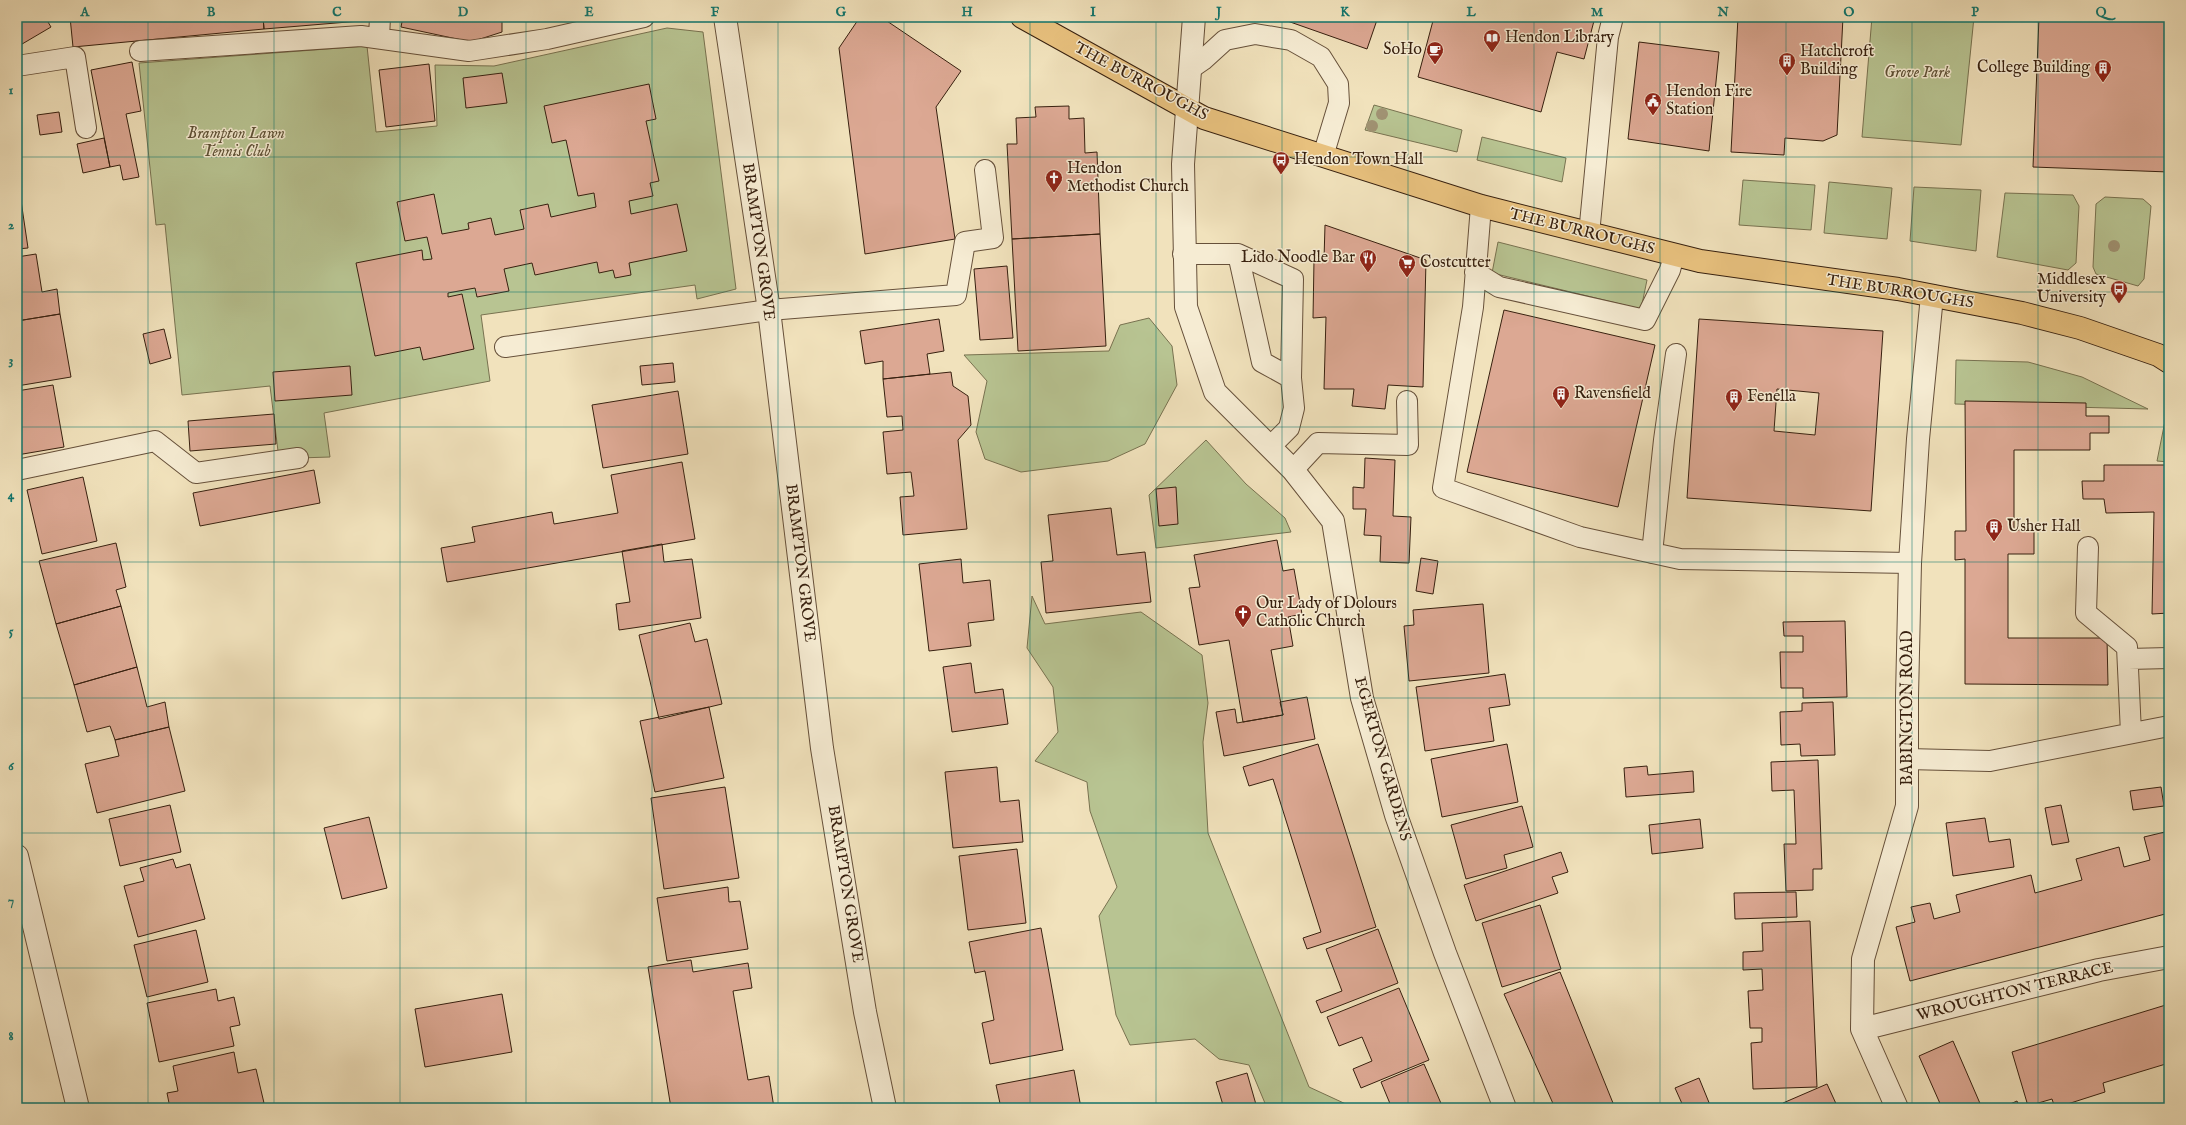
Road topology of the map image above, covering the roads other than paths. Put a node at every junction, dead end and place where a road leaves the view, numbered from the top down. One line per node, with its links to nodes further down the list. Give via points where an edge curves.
1 (380, 17): 7 (lane)
2 (644, 17): 7 (lane, via 547,39 469,51)
3 (725, 17): 22 (street, BRAMPTON GROVE)
4 (1022, 17): 11 (main road, THE BURROUGHS)
5 (1194, 17): 10 (street, EGERTON GARDENS)
6 (1613, 17): 16 (lane, via 1608,37)
7 (379, 38): 8 (lane, via 361,36)
8 (140, 51)
9 (17, 66): 12 (lane, via 75,57)
10 (1190, 69): 11 (street, EGERTON GARDENS); 13 (lane, via 1204,60 1225,40 1255,34 1291,40 1322,57 1338,84 1339,103)
11 (1187, 109): 13 (main road, THE BURROUGHS, via 1204,118); 17 (street, EGERTON GARDENS, via 1183,164)
12 (86, 128)
13 (1323, 156): 15 (main road, THE BURROUGHS, via 1351,167)
14 (985, 170): 22 (lane, via 993,238 965,242 956,295)
15 (1481, 206): 16 (main road, THE BURROUGHS); 20 (lane)
16 (1589, 234): 19 (main road, THE BURROUGHS)
17 (1183, 254): 18 (lane); 28 (street, EGERTON GARDENS, via 1186,307 1215,392)
18 (1238, 254): 26 (lane, via 1262,362); 26 (lane, via 1293,279)
19 (1674, 255): 20 (lane, via 1670,270 1645,320 1499,287); 21 (main road, THE BURROUGHS)
20 (1475, 272): 33 (lane, via 1473,307 1443,488 1580,537)
21 (1932, 296): 25 (main road, THE BURROUGHS, via 2022,313 2080,328 2158,355); 34 (street, BABINGTON ROAD, via 1918,439)
22 (769, 310): 23 (lane); 44 (street, BRAMPTON GROVE, via 822,748 865,1012)
23 (505, 347)
24 (1676, 354): 33 (lane)
25 (2169, 362)
26 (1291, 378): 28 (lane, via 1294,408 1289,428)
27 (1407, 401): 31 (lane, via 1408,445 1318,443)
28 (1270, 447): 31 (street, EGERTON GARDENS)
29 (298, 458): 30 (lane, via 196,473 155,441)
30 (17, 470)
31 (1293, 470): 45 (street, EGERTON GARDENS, via 1332,521 1362,698 1396,815 1445,953)
32 (2088, 547): 36 (lane, via 2086,613 2127,647)
33 (1652, 553): 34 (lane, via 1680,559)
34 (1910, 563): 39 (street, BABINGTON ROAD)
35 (2169, 658): 36 (lane)
36 (2128, 659): 38 (lane)
37 (2169, 726): 38 (lane)
38 (2131, 733): 39 (lane, via 1990,760)
39 (1907, 759): 42 (street, BABINGTON ROAD, via 1907,806 1863,959)
40 (17, 856): 43 (street)
41 (2169, 957): 42 (street, WROUGHTON TERRACE, via 2099,970)
42 (1862, 1029): 46 (street, BABINGTON ROAD)
43 (78, 1108)
44 (885, 1108)
45 (1505, 1108)
46 (1897, 1108)

